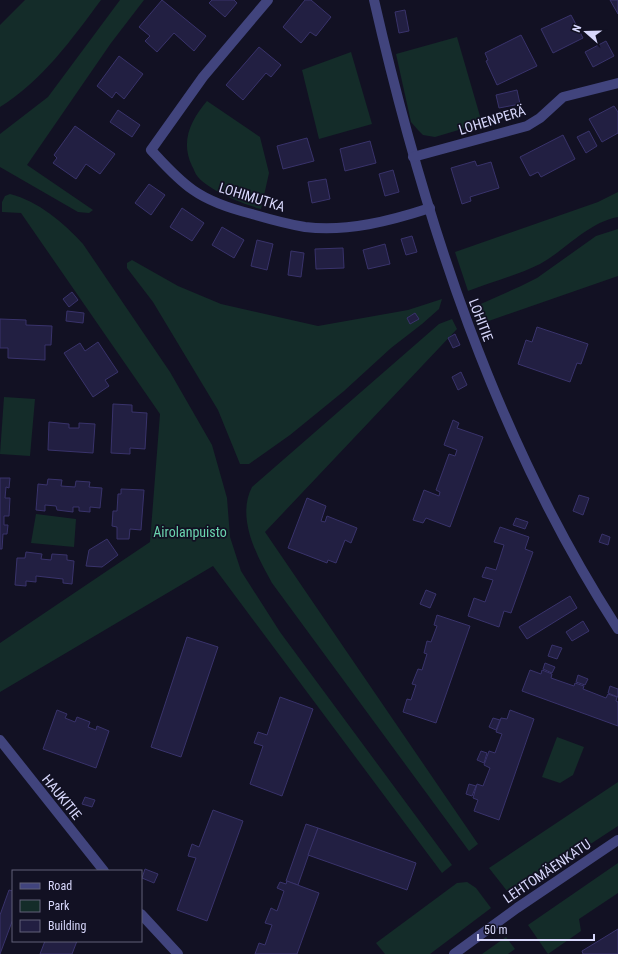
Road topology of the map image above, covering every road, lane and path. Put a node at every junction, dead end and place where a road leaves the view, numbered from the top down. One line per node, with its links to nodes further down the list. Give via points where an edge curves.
1 (268, 0): 5 (street, LOHIMUTKA, via 203,77 151,150 178,178 194,191 213,201 232,209 305,227 349,228)
2 (374, 0): 4 (street, LOHITIE)
3 (618, 83): 4 (street, LOHENPERÄ, via 563,97 540,118 526,126)
4 (413, 158): 5 (street, LOHITIE)
5 (430, 208): 6 (street, LOHITIE, via 460,307 524,459 573,552)
6 (618, 629)
7 (0, 740): 9 (street, HAUKITIE)
8 (618, 840): 12 (street, LEHTOMÄENKATU)
9 (103, 870)
10 (142, 915): 11 (street)
11 (178, 954)
12 (454, 954)

